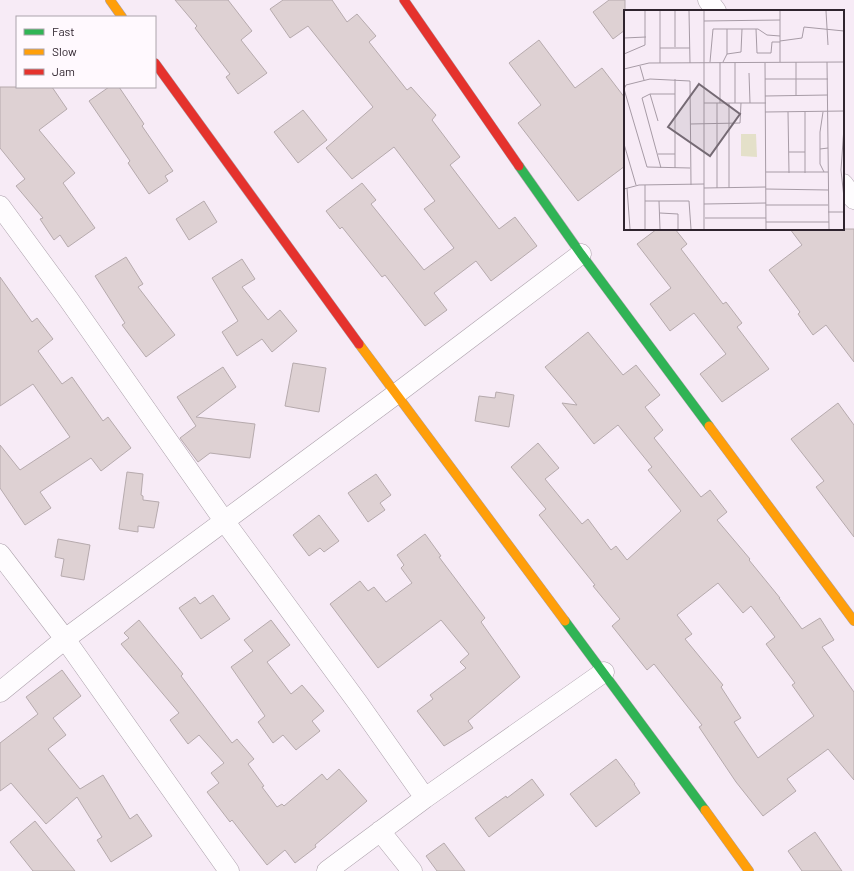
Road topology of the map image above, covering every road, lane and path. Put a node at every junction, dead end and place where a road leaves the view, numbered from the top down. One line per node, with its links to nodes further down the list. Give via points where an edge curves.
1 (110, 0): 5 (street)
2 (404, 0): 10 (street)
3 (708, 0): 4 (street)
4 (715, 10)
5 (121, 16)
6 (156, 64): 11 (street)
7 (844, 185): 8 (street)
8 (854, 199)
9 (0, 206): 12 (street)
10 (581, 254): 11 (street); 14 (street)
11 (396, 394): 12 (street); 16 (street)
12 (225, 522): 15 (street); 18 (street)
13 (0, 554): 15 (street)
14 (854, 621)
15 (65, 640): 17 (street); 20 (street)
16 (604, 672): 18 (street); 23 (street)
17 (0, 692)
18 (425, 798): 19 (street)
19 (380, 831): 21 (street); 22 (street)
20 (229, 871)
21 (327, 871)
22 (412, 871)
23 (749, 871)

